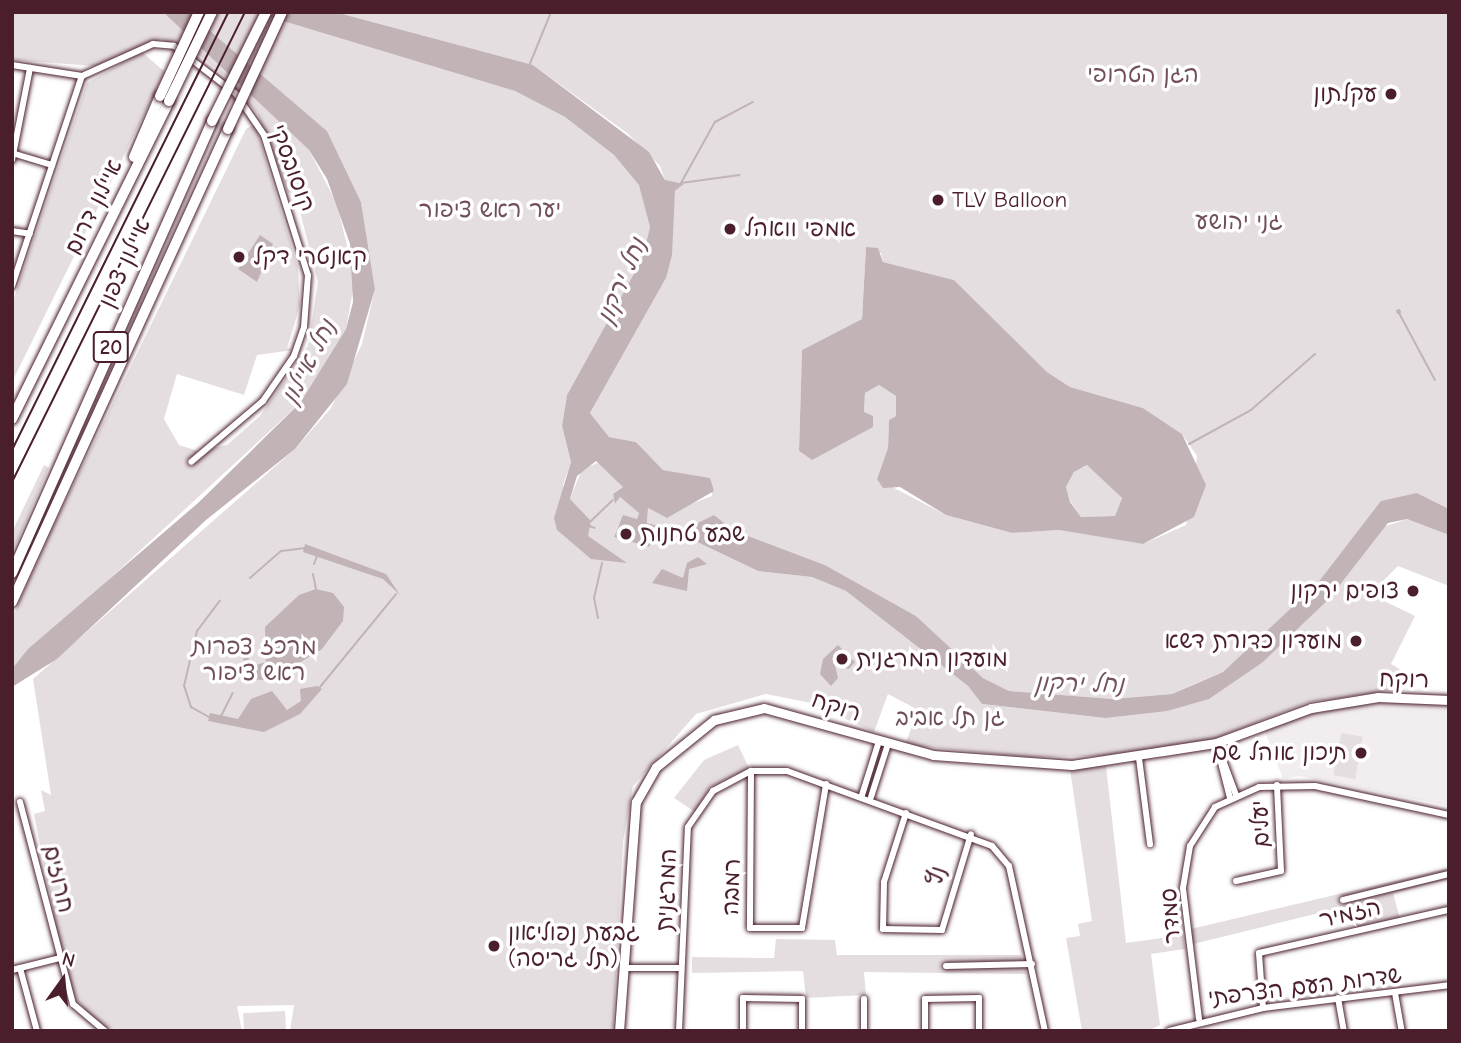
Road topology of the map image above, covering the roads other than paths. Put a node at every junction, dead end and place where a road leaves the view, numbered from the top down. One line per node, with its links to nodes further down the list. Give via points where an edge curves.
1 (199, 12): 8 (highway, bridge)
2 (212, 12): 8 (highway, bridge)
3 (266, 12): 17 (highway, איילון צפון / 20, bridge, via 212,121)
4 (285, 12): 14 (highway, bridge)
5 (12, 65): 6 (street)
6 (30, 68): 7 (street); 9 (street)
7 (82, 76): 10 (street); 16 (street, קוסובסקי, via 153,44 186,52 254,117 285,193 309,281 298,346 263,401)
8 (164, 99): 15 (highway, איילון דרום / 20, via 98,247)
9 (13, 156): 10 (street)
10 (52, 165): 12 (street)
11 (12, 231): 12 (street)
12 (30, 234): 13 (street)
13 (12, 286)
14 (102, 399): 17 (highway); 18 (highway)
15 (12, 419)
16 (191, 462)
17 (12, 576)
18 (12, 602)
19 (1449, 700): 21 (street, רוקח, via 1378,697 1311,708)
20 (883, 743): 22 (street, רוקח, via 1031,764); 26 (street); 28 (street); 41 (street, רוקח, via 758,708 714,720 669,755 648,776 633,812)
21 (1216, 743): 22 (street, רוקח); 27 (street)
22 (1139, 758): 33 (street)
23 (751, 771): 24 (street, המרגנית, via 787,771); 24 (street, רמבה, via 750,928 802,928); 42 (street, המרגנית, via 713,791 688,827)
24 (826, 783): 26 (street, המרגנית)
25 (1277, 785): 27 (street, סמדר); 31 (street, סמדר, via 1315,786); 35 (street, יעלים, via 1281,861 1273,874)
26 (862, 795): 28 (street, המרגנית)
27 (1233, 796): 49 (street, סמדר, via 1205,818 1190,846 1183,888)
28 (871, 797): 30 (street, המרגנית)
29 (20, 802): 38 (street, חרוזים)
30 (906, 813): 32 (street, המרגנית); 32 (street, נץ, via 884,882 879,925 942,930)
31 (1449, 816)
32 (971, 834): 39 (street, המרגנית, via 1009,866)
33 (1150, 844)
34 (1449, 874): 36 (street)
35 (1236, 881)
36 (1343, 900)
37 (1449, 909): 48 (street, הזמיר, via 1259,953)
38 (60, 958): 43 (street); 52 (street, חרוזים, via 73,1004)
39 (1032, 964): 40 (street); 60 (street, המרגנית)
40 (946, 966)
41 (623, 968): 42 (street); 53 (street, רוקח)
42 (681, 968): 54 (street, המרגנית)
43 (16, 969): 51 (street)
44 (1449, 985): 45 (street, שדרות העם הצרפתי)
45 (1395, 993): 46 (street, שדרות העם הצרפתי); 62 (street)
46 (1338, 998): 48 (street, שדרות העם הצרפתי); 61 (street)
47 (864, 999): 57 (street)
48 (1263, 1008): 49 (street, שדרות העם הצרפתי)
49 (1199, 1019): 50 (street, שדרות העם הצרפתי)
50 (1174, 1030)
51 (37, 1031)
52 (105, 1031)
53 (619, 1031)
54 (679, 1031)
55 (743, 1031): 56 (street, via 743,998 802,999)
56 (802, 1031)
57 (864, 1031)
58 (925, 1031): 59 (street, via 925,999 979,998)
59 (979, 1031)
60 (1045, 1031)
61 (1344, 1031)
62 (1402, 1031)

